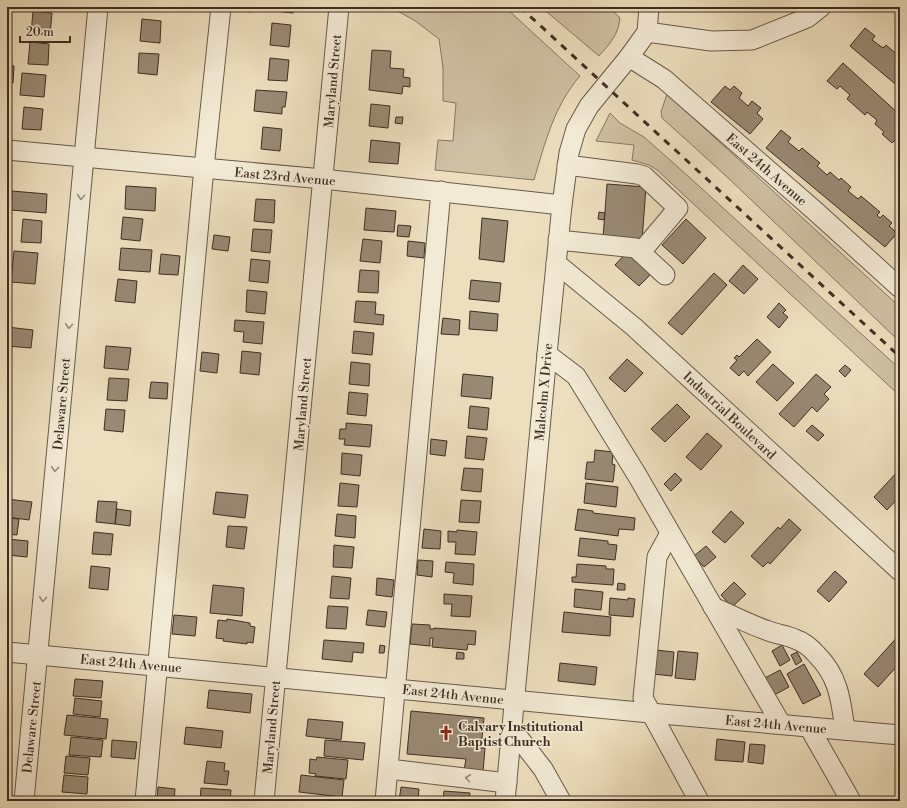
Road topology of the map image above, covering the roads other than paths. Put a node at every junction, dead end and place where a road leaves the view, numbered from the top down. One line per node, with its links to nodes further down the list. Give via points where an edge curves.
1 (98, 7): 9 (street, Delaware Street)
2 (221, 7): 11 (street)
3 (339, 7): 12 (street, Maryland Street)
4 (649, 7): 6 (street)
5 (821, 7): 6 (street, via 808,18 752,40 711,41)
6 (647, 32): 7 (street, Malcolm X Drive)
7 (629, 57): 10 (street, Malcolm X Drive, via 582,119 572,140); 19 (street, East 24th Avenue, via 664,79)
8 (7, 150): 9 (street, East 23rd Avenue)
9 (84, 158): 11 (street, East 23rd Avenue); 25 (street, Delaware Street, one-way to 25)
10 (567, 165): 14 (street, Malcolm X Drive); 16 (street, via 644,176 678,208)
11 (204, 168): 12 (street, East 23rd Avenue); 26 (street)
12 (323, 179): 13 (street, East 23rd Avenue); 27 (street, Maryland Street)
13 (441, 192): 14 (street, East 23rd Avenue); 28 (street)
14 (562, 205): 15 (street, Malcolm X Drive)
15 (558, 240): 16 (street, via 636,248); 17 (street, Malcolm X Drive)
16 (641, 252): 18 (street)
17 (556, 263): 20 (street, Malcolm X Drive); 22 (street, Industrial Boulevard, via 634,327)
18 (665, 275)
19 (900, 288)
20 (547, 354): 21 (street, via 576,376); 29 (street, Malcolm X Drive)
21 (670, 533): 23 (street); 30 (street, via 657,557 643,698)
22 (900, 571)
23 (713, 607): 31 (street); 34 (street, via 765,630 795,639 810,648 831,671 842,704)
24 (7, 652): 25 (street, East 24th Avenue)
25 (38, 655): 26 (street, East 24th Avenue); 38 (street, Delaware Street)
26 (157, 666): 27 (street, East 24th Avenue); 39 (street)
27 (276, 677): 28 (street, East 24th Avenue); 40 (street, Maryland Street)
28 (396, 688): 29 (street, East 24th Avenue); 36 (street)
29 (515, 700): 30 (street, East 24th Avenue); 33 (street, Malcolm X Drive)
30 (650, 713): 31 (street, East 24th Avenue); 43 (street)
31 (781, 724): 32 (street, East 24th Avenue)
32 (809, 727): 34 (street, East 24th Avenue); 44 (street)
33 (512, 729): 37 (street, Malcolm X Drive); 42 (street, via 543,769)
34 (845, 730): 35 (street, East 24th Avenue)
35 (900, 735)
36 (388, 769): 37 (street, one-way to 36); 41 (street)
37 (506, 792)
38 (24, 801)
39 (145, 801)
40 (264, 801)
41 (386, 801)
42 (561, 801)
43 (699, 801)
44 (851, 801)

